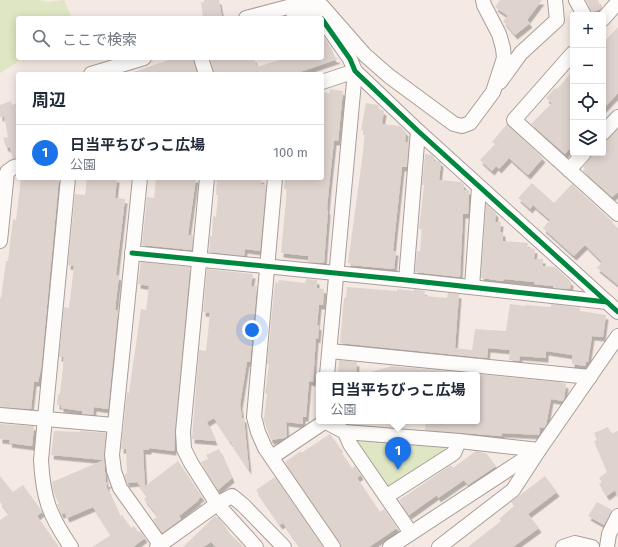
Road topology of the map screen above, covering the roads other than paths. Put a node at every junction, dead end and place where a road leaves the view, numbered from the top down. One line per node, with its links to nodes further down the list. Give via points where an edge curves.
1 (482, 0): 19 (street, via 503,48 504,58)
2 (555, 0): 19 (street, via 557,20 522,53)
3 (576, 0): 5 (street)
4 (618, 2): 9 (street)
5 (582, 12)
6 (320, 13): 7 (street, via 316,2); 8 (street)
7 (254, 16)
8 (304, 16)
9 (606, 16)
10 (324, 17): 19 (street, via 389,76 454,124 462,126 470,123)
11 (324, 19): 15 (street)
12 (570, 57): 25 (street, via 514,120)
13 (137, 60): 16 (street)
14 (202, 60): 17 (street)
15 (355, 71): 18 (street); 22 (street); 36 (street)
16 (98, 72)
17 (205, 72)
18 (324, 81)
19 (493, 92)
20 (618, 117): 21 (street)
21 (606, 130)
22 (418, 131): 30 (street); 37 (street)
23 (581, 156): 25 (street)
24 (16, 166): 32 (street, via 7,172)
25 (569, 170): 31 (street)
26 (68, 180): 46 (street)
27 (140, 180): 33 (street)
28 (207, 180): 34 (street)
29 (275, 180): 35 (street)
30 (479, 186): 38 (street); 39 (street)
31 (618, 214)
32 (0, 242)
33 (132, 253): 34 (street); 49 (street)
34 (198, 260): 35 (street); 55 (street, via 183,438 184,449 191,463)
35 (267, 267): 36 (street); 53 (street, via 254,417 265,448)
36 (337, 273): 37 (street); 42 (street)
37 (406, 280): 38 (street)
38 (472, 287): 39 (street)
39 (607, 302): 40 (street)
40 (618, 312)
41 (618, 336): 44 (street)
42 (330, 351): 43 (street); 44 (street)
43 (327, 372)
44 (590, 377): 52 (street)
45 (0, 415): 46 (street)
46 (45, 418): 49 (street); 59 (street, via 41,460 42,485 52,516)
47 (320, 424): 53 (street)
48 (330, 424): 50 (street)
49 (114, 425): 58 (street, via 112,455 120,488)
50 (345, 432): 51 (street); 54 (street, via 350,444)
51 (459, 441): 52 (street); 54 (street, via 454,453)
52 (539, 450): 57 (street); 64 (street, via 514,490)
53 (272, 457): 62 (street)
54 (387, 496): 57 (street)
55 (217, 504): 58 (street); 60 (street); 61 (street, via 232,496)
56 (618, 516): 67 (street, via 609,534)
57 (411, 533): 63 (street)
58 (160, 546)
59 (71, 547)
60 (256, 547)
61 (284, 547)
62 (333, 547)
63 (390, 547)
64 (439, 547)
65 (564, 547): 66 (street, via 575,543)
66 (592, 547)
67 (607, 547)

